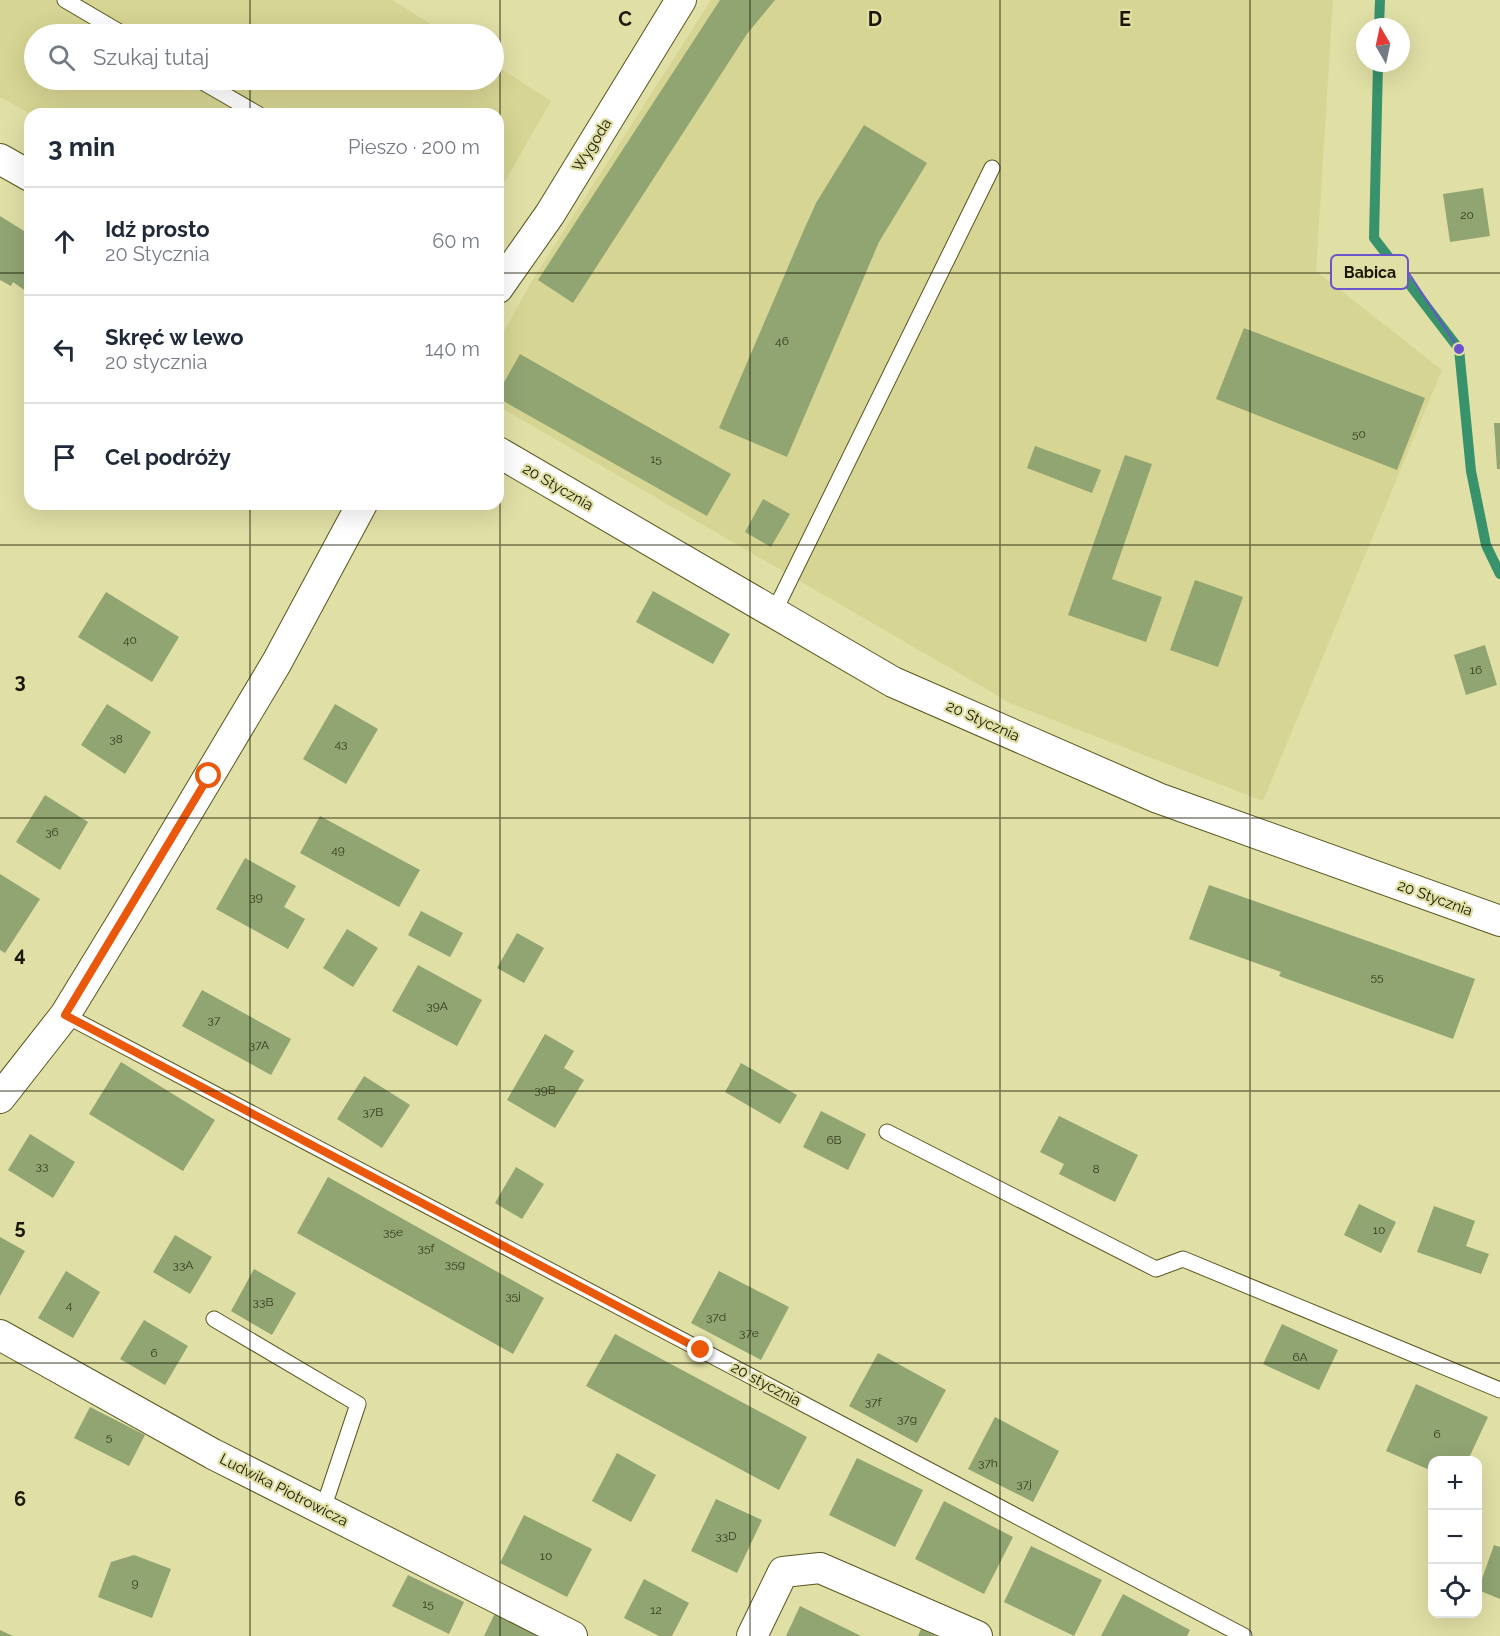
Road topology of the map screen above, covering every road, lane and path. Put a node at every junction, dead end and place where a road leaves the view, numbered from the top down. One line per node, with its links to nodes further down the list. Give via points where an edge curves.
1 (65, 0): 3 (lane)
2 (681, 0): 9 (street, Wygoda, via 550,214)
3 (106, 24)
4 (216, 90): 5 (lane)
5 (248, 108)
6 (0, 159): 8 (street)
7 (992, 168): 12 (lane)
8 (24, 173)
9 (504, 279)
10 (504, 455): 12 (street, 20 Stycznia)
11 (359, 510): 14 (street, via 277,662)
12 (774, 612): 13 (street, 20 Stycznia, via 893,682 1158,798)
13 (1500, 921)
14 (65, 1015): 15 (street); 24 (lane, 20 stycznia)
15 (0, 1098)
16 (887, 1132): 19 (lane, via 1156,1269 1183,1259)
17 (214, 1319): 20 (lane, via 358,1404)
18 (0, 1335): 20 (street, Ludwika Piotrowicza, via 213,1454)
19 (1500, 1390)
20 (322, 1509): 21 (street, Ludwika Piotrowicza)
21 (572, 1636)
22 (752, 1636): 23 (street, via 783,1572 820,1568)
23 (977, 1636)
24 (1244, 1636)

